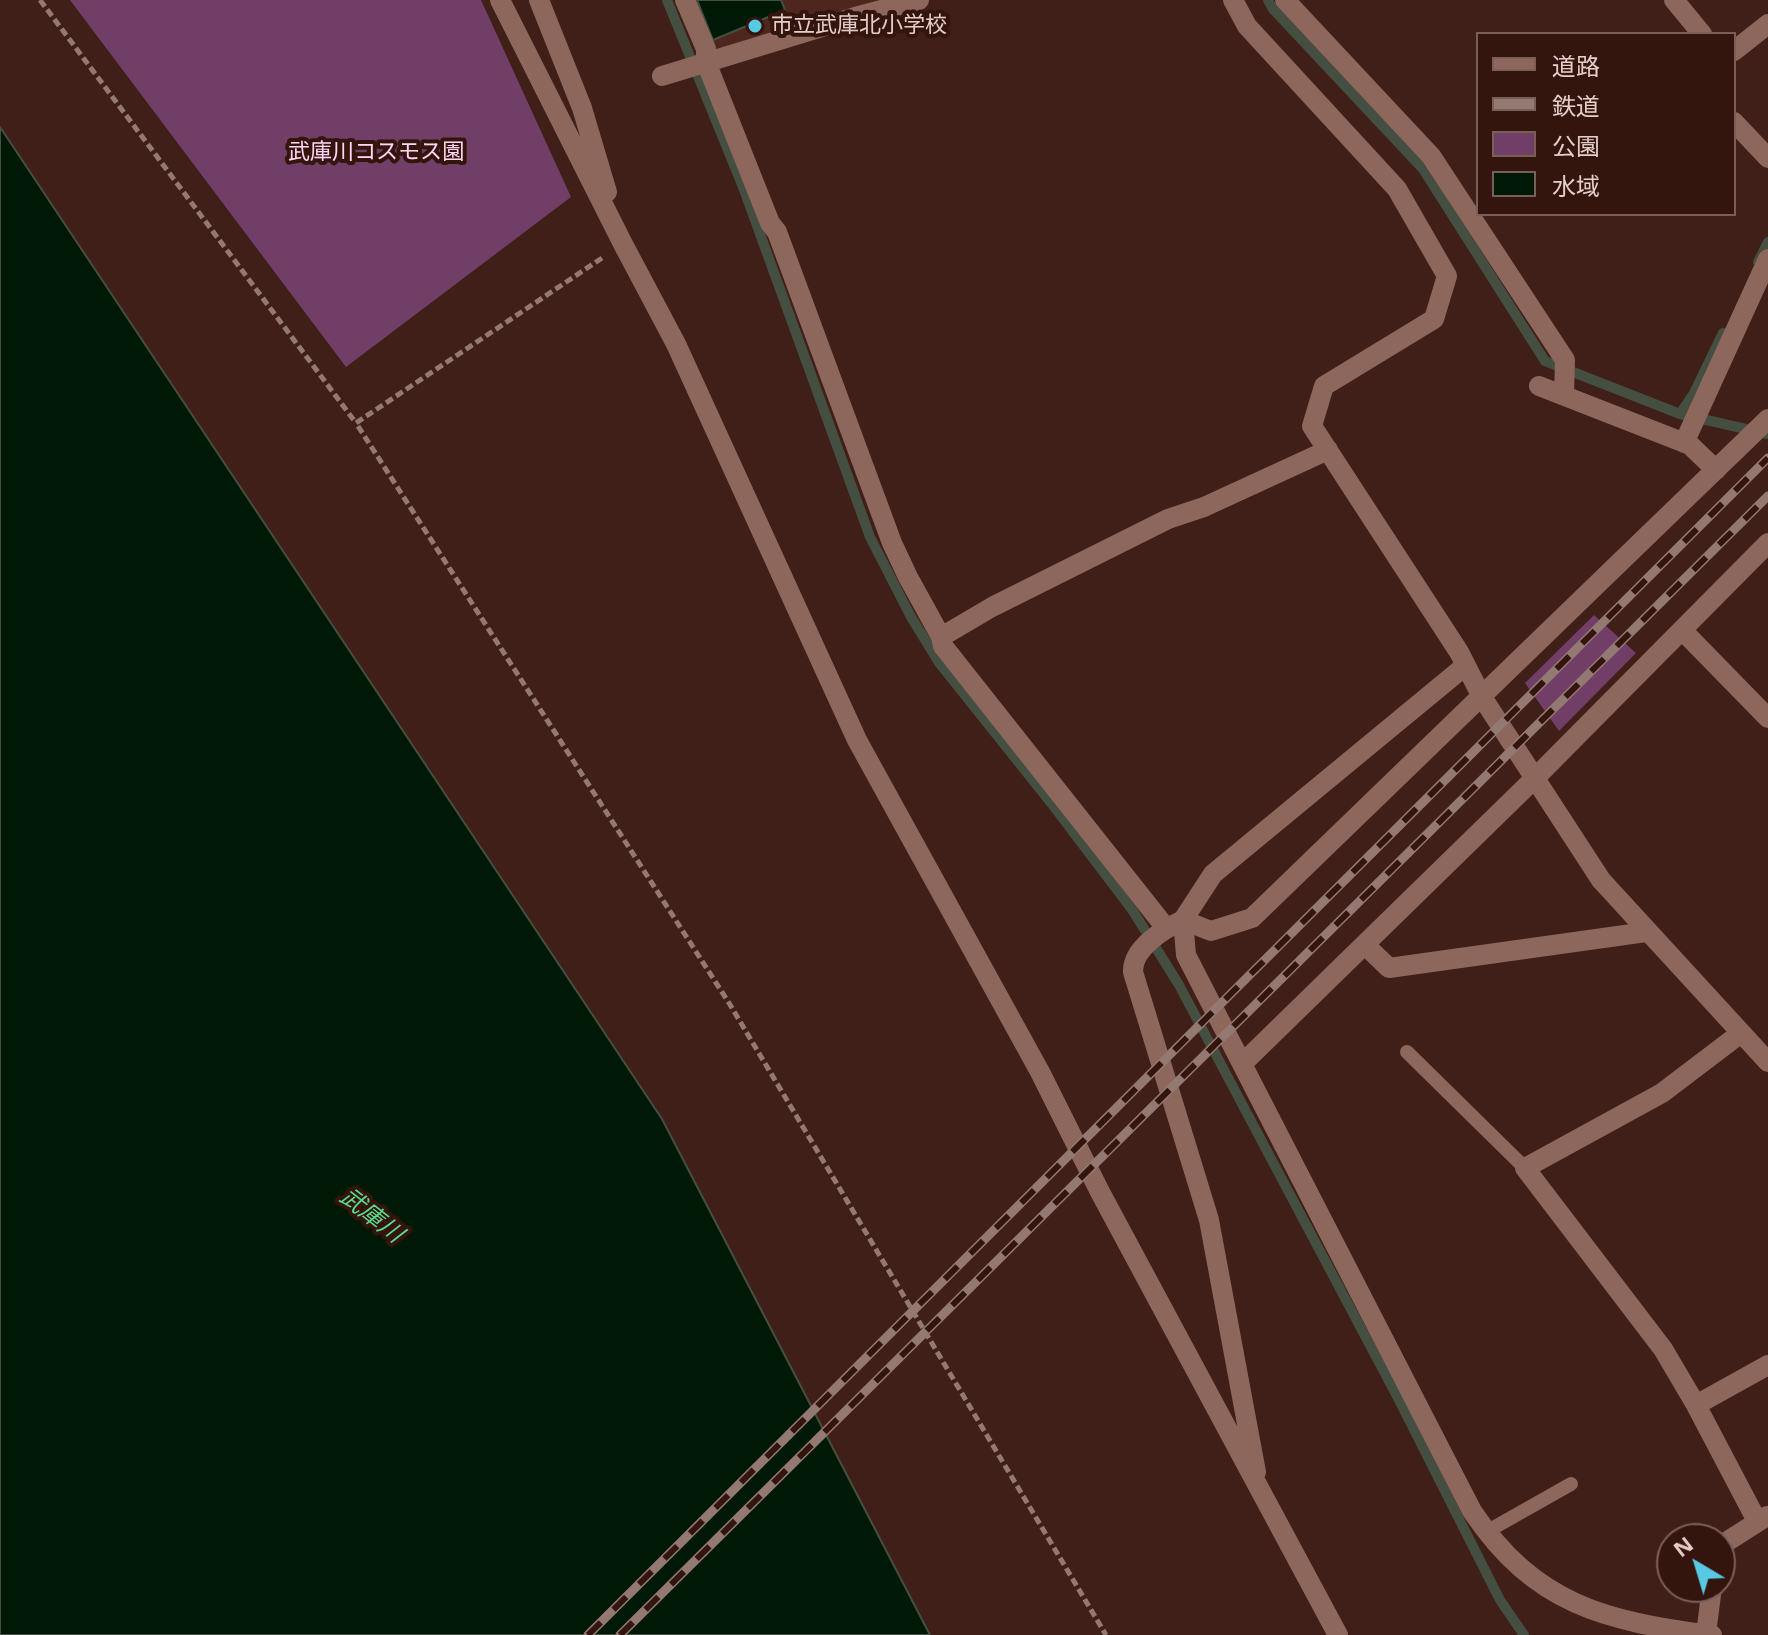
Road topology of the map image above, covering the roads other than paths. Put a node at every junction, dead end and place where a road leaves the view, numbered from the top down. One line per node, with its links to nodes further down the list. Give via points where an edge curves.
1 (500, 0): 15 (street)
2 (539, 0): 15 (street, via 582,108)
3 (685, 0): 11 (street, via 706,49)
4 (919, 0): 11 (street)
5 (1233, 0): 21 (street, via 1247,26 1397,189 1447,276 1434,319 1324,386 1312,426)
6 (1285, 0): 18 (street, via 1431,156 1565,360)
7 (1674, 0): 9 (street)
8 (1768, 24): 10 (street)
9 (1700, 32)
10 (1736, 49)
11 (703, 63): 12 (street); 25 (street, via 777,232 892,543)
12 (662, 76)
13 (1736, 124): 14 (street)
14 (1768, 158)
15 (623, 244): 41 (street, via 676,344 857,740 1040,1072)
16 (1768, 259): 20 (street)
17 (1539, 386): 18 (street)
18 (1565, 391): 20 (street)
19 (1768, 419): 22 (street)
20 (1686, 437): 22 (street)
21 (1328, 450): 25 (street, via 1168,519); 26 (street)
22 (1716, 470): 27 (street)
23 (1768, 543): 24 (street)
24 (1682, 630): 28 (street); 29 (street)
25 (941, 637): 30 (street, via 943,646)
26 (1465, 666): 27 (street); 30 (street, via 1213,874)
27 (1482, 697): 29 (street); 30 (street, via 1252,918 1211,931)
28 (1768, 718)
29 (1534, 779): 31 (street, via 1601,880); 32 (street)
30 (1170, 927): 36 (street); 41 (street, via 1142,951 1133,972 1209,1220)
31 (1646, 932): 32 (street, via 1389,968); 33 (street)
32 (1365, 945): 36 (street)
33 (1741, 1033): 35 (street); 37 (street, via 1662,1093)
34 (1407, 1052): 37 (lane)
35 (1768, 1062)
36 (1243, 1063): 43 (street)
37 (1525, 1168): 39 (street, via 1663,1349)
38 (1768, 1365): 39 (street)
39 (1696, 1405): 42 (street)
40 (1571, 1484): 43 (lane)
41 (1260, 1491): 46 (street)
42 (1762, 1518): 44 (street)
43 (1486, 1532): 47 (street, via 1537,1583 1583,1608 1632,1624)
44 (1736, 1535)
45 (1711, 1603): 47 (street)
46 (1338, 1635)
47 (1709, 1635)

